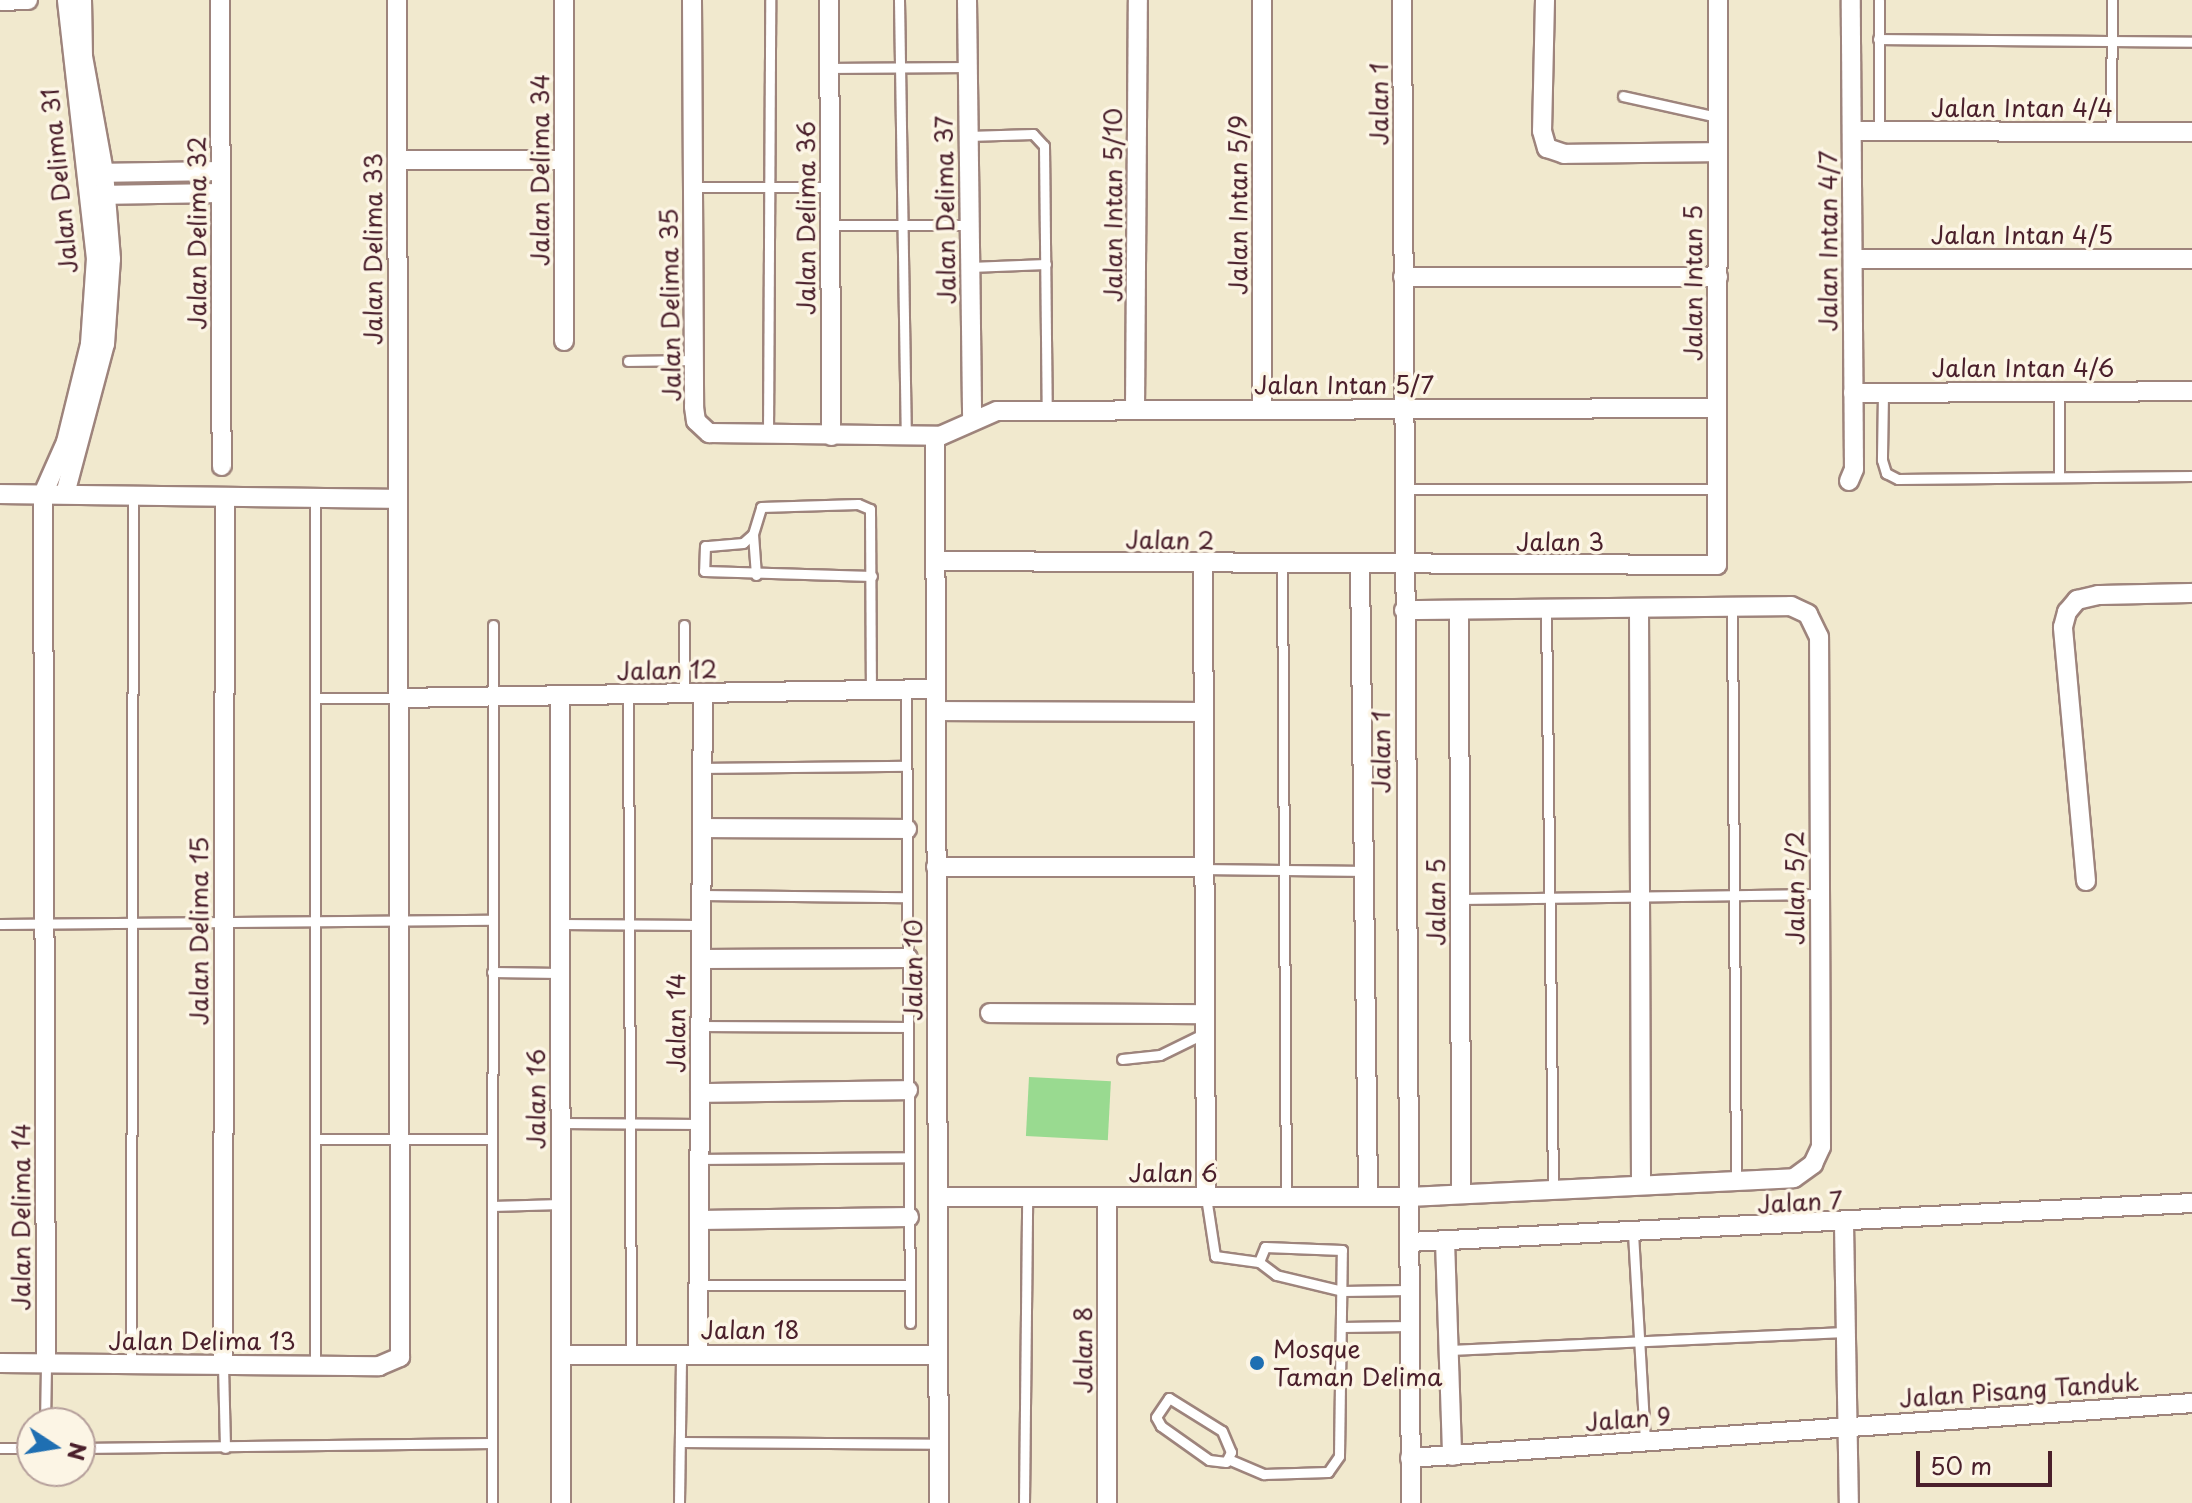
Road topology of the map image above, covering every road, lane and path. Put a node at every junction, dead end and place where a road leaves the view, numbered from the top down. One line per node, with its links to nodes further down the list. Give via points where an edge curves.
1 (28, 0): 20 (street)
2 (67, 0): 38 (street, Jalan Delima 31)
3 (82, 0): 38 (street, Jalan Delima 31)
4 (220, 0): 37 (street, Jalan Delima 32)
5 (397, 0): 35 (street, Jalan Delima 33)
6 (564, 0): 36 (street, Jalan Delima 34)
7 (692, 0): 39 (street, Jalan Delima 35)
8 (770, 0): 40 (lane)
9 (829, 0): 26 (street, Jalan Delima 36)
10 (899, 0): 24 (lane)
11 (967, 0): 25 (street, Jalan Delima 37)
12 (1138, 0): 63 (street, Jalan Intan 5/10)
13 (1262, 0): 61 (street, Jalan Intan 5/9)
14 (1402, 0): 51 (street, Jalan 1)
15 (1545, 0): 34 (street, via 1542,131 1547,148 1564,154)
16 (1718, 0): 28 (street, Jalan Intan 5)
17 (1851, 0): 29 (street, Jalan Intan 4/7)
18 (1879, 0): 21 (lane)
19 (2112, 0): 22 (lane)
20 (0, 1)
21 (1878, 39): 22 (lane); 30 (lane)
22 (2111, 40): 23 (lane); 31 (lane)
23 (2192, 42)
24 (900, 67): 25 (lane); 26 (lane); 45 (lane)
25 (967, 67): 33 (street, Jalan Delima 37)
26 (829, 68): 41 (street, Jalan Delima 36)
27 (1623, 96): 28 (lane)
28 (1718, 117): 34 (street, Jalan Intan 5)
29 (1852, 131): 30 (street, Jalan Intan 4/4); 47 (street, Jalan Intan 4/7)
30 (1879, 131): 31 (street, Jalan Intan 4/4)
31 (2111, 132): 32 (street, Jalan Intan 4/4)
32 (2192, 132)
33 (968, 136): 46 (street, Jalan Delima 37); 49 (lane, via 1022,133 1041,138)
34 (1718, 152): 52 (street, Jalan Intan 5)
35 (397, 160): 36 (street); 82 (street, Jalan Delima 33)
36 (564, 160): 53 (street, Jalan Delima 34)
37 (221, 171): 38 (street); 42 (street, Jalan Delima 32)
38 (95, 172): 43 (street, Jalan Delima 31)
39 (692, 187): 40 (lane); 54 (street, Jalan Delima 35)
40 (769, 187): 41 (lane); 66 (lane)
41 (830, 187): 44 (street, Jalan Delima 36)
42 (221, 193): 43 (street); 70 (street, Jalan Delima 32)
43 (98, 195): 77 (street, Jalan Delima 31, via 90,344 66,442); 78 (street, Jalan Delima 31, via 111,259 105,344)
44 (830, 225): 45 (lane); 67 (street, Jalan Delima 36)
45 (903, 225): 46 (lane); 68 (lane)
46 (969, 225): 50 (street, Jalan Delima 37)
47 (1853, 259): 48 (street, Jalan Intan 4/5); 58 (street, Jalan Intan 4/7)
48 (2192, 259)
49 (1046, 264): 50 (lane); 64 (lane)
50 (970, 267): 65 (street, Jalan Delima 37)
51 (1403, 277): 52 (street); 62 (street, Jalan 1)
52 (1718, 277): 60 (street, Jalan Intan 5)
53 (564, 341)
54 (693, 360): 55 (lane); 66 (street, Jalan Delima 35, via 694,407 704,430)
55 (628, 361)
56 (2192, 391): 57 (street, Jalan Intan 4/6)
57 (2059, 392): 59 (street, Jalan Intan 4/6); 72 (lane)
58 (1853, 393): 59 (street, Jalan Intan 4/6); 73 (street, Jalan Intan 4/7, via 1854,469)
59 (1883, 393): 72 (lane, via 1882,460 1886,473 1898,479)
60 (1717, 408): 62 (street, Jalan Intan 5/7); 75 (street, Jalan Intan 5)
61 (1262, 409): 62 (street, Jalan Intan 5/7); 63 (street, Jalan Intan 5/7)
62 (1403, 409): 74 (street, Jalan 1)
63 (1135, 410): 64 (street, Jalan Intan 5/7)
64 (1047, 411): 65 (street, Jalan Intan 5/7, via 997,411)
65 (972, 420): 69 (street, Jalan Delima 35)
66 (768, 436): 67 (street, Jalan Delima 35)
67 (831, 436): 68 (street, Jalan Delima 35)
68 (906, 437): 69 (street, Jalan Delima 35)
69 (935, 437): 84 (street, Jalan 10)
70 (222, 466)
71 (2192, 476): 72 (lane)
72 (2059, 477)
73 (1849, 481)
74 (1403, 489): 75 (lane); 89 (street, Jalan 1)
75 (1717, 489): 87 (street, Jalan Intan 5)
76 (0, 494): 77 (street)
77 (43, 494): 78 (street); 132 (street, Jalan Delima 14)
78 (65, 494): 79 (street)
79 (133, 495): 80 (street); 130 (lane)
80 (225, 497): 81 (street); 131 (street, Jalan Delima 15)
81 (315, 498): 82 (street); 107 (lane)
82 (398, 499): 108 (street, Jalan Delima 33)
83 (753, 534): 90 (lane); 90 (lane, via 743,543 705,546 702,566 708,573); 91 (lane, via 764,506 865,506 872,514)
84 (935, 561): 85 (street, Jalan 2); 101 (street, Jalan 10)
85 (1203, 564): 86 (street, Jalan 2); 110 (street)
86 (1282, 565): 88 (street, Jalan 2); 117 (lane)
87 (1717, 565): 89 (street, Jalan 3)
88 (1360, 566): 89 (street, Jalan 2); 118 (street, Jalan 1)
89 (1404, 566): 96 (street, Jalan 1)
90 (756, 575): 91 (lane)
91 (872, 576): 102 (lane)
92 (2192, 593): 119 (street, via 2077,600 2063,627)
93 (1732, 607): 94 (street); 120 (street, Jalan 5/2, via 1791,606 1808,614 1819,637); 122 (lane)
94 (1639, 608): 95 (street); 124 (street)
95 (1546, 609): 97 (street); 126 (lane)
96 (1404, 610): 97 (street); 167 (street, Jalan 1)
97 (1459, 610): 125 (street, Jalan 5)
98 (493, 625): 106 (lane)
99 (684, 625): 103 (lane)
100 (906, 689): 101 (street, Jalan 12); 102 (street, Jalan 12); 111 (lane)
101 (936, 689): 109 (street, Jalan 10)
102 (871, 690): 103 (street, Jalan 12)
103 (694, 693): 104 (street, Jalan 12); 112 (street, Jalan 14)
104 (628, 694): 105 (street, Jalan 12); 136 (lane)
105 (560, 695): 106 (street, Jalan 12); 134 (street, Jalan 16)
106 (492, 696): 108 (street, Jalan 12); 127 (lane)
107 (315, 698): 108 (lane); 128 (lane)
108 (399, 698): 129 (street, Jalan Delima 33)
109 (936, 711): 110 (street); 115 (street, Jalan 10)
110 (1204, 712): 116 (street)
111 (906, 766): 112 (lane); 114 (lane)
112 (702, 768): 113 (street, Jalan 14)
113 (702, 828): 114 (street); 121 (street, Jalan 14)
114 (907, 829): 123 (lane)
115 (936, 867): 116 (street); 163 (street, Jalan 10)
116 (1204, 868): 117 (lane); 142 (street)
117 (1284, 870): 118 (lane); 161 (lane)
118 (1364, 871): 162 (street, Jalan 1)
119 (2086, 881)
120 (1819, 894): 122 (lane); 156 (street, Jalan 5/2, via 1821,1147)
121 (701, 895): 123 (lane); 135 (street, Jalan 14)
122 (1733, 895): 124 (lane); 157 (lane)
123 (907, 897): 137 (lane)
124 (1641, 897): 126 (lane); 158 (street)
125 (1460, 899): 126 (lane); 160 (street, Jalan 5)
126 (1548, 899): 159 (lane)
127 (492, 920): 129 (lane); 139 (lane)
128 (316, 921): 129 (lane); 131 (lane); 152 (lane)
129 (399, 921): 151 (street, Jalan Delima 33)
130 (132, 922): 131 (lane); 132 (lane); 197 (lane)
131 (222, 922): 195 (street, Jalan Delima 15)
132 (44, 923): 133 (lane); 194 (street, Jalan Delima 14)
133 (0, 924)
134 (560, 924): 136 (lane); 140 (street, Jalan 16)
135 (701, 925): 136 (lane); 138 (street, Jalan 14)
136 (629, 926): 149 (lane)
137 (908, 958): 138 (street); 144 (lane)
138 (701, 959): 143 (street, Jalan 14)
139 (492, 972): 140 (lane); 153 (lane)
140 (560, 973): 148 (street, Jalan 16)
141 (990, 1013): 142 (street)
142 (1205, 1023): 145 (lane, via 1160,1055); 166 (street)
143 (700, 1026): 144 (lane); 147 (street, Jalan 14)
144 (908, 1027): 146 (lane)
145 (1122, 1059)
146 (908, 1090): 147 (street); 154 (lane)
147 (700, 1093): 150 (street, Jalan 14)
148 (560, 1123): 149 (lane); 169 (street, Jalan 16)
149 (630, 1124): 150 (lane); 189 (lane)
150 (700, 1124): 155 (street, Jalan 14)
151 (400, 1138): 152 (lane); 153 (lane); 192 (street, Jalan Delima 33)
152 (316, 1139): 196 (lane)
153 (492, 1139): 170 (lane)
154 (909, 1157): 155 (lane); 171 (lane)
155 (699, 1159): 172 (street, Jalan 14)
156 (1813, 1164): 157 (street, Jalan 6, via 1794,1178)
157 (1736, 1181): 158 (street, Jalan 6)
158 (1641, 1185): 159 (street, Jalan 6)
159 (1553, 1190): 160 (street, Jalan 6)
160 (1461, 1194): 167 (street, Jalan 6)
161 (1286, 1196): 162 (street, Jalan 6); 166 (street, Jalan 6)
162 (1368, 1196): 167 (street, Jalan 6)
163 (938, 1197): 164 (street, Jalan 6); 191 (street, Jalan 10)
164 (1027, 1197): 165 (street, Jalan 6); 214 (lane)
165 (1107, 1197): 166 (street, Jalan 6); 215 (street, Jalan 8)
166 (1206, 1197): 177 (lane, via 1215,1256)
167 (1408, 1197): 176 (street, Jalan 1)
168 (2192, 1203): 173 (street, Jalan 7)
169 (561, 1204): 170 (lane); 190 (street, Jalan 16)
170 (492, 1206): 203 (lane)
171 (909, 1217): 172 (street); 179 (lane)
172 (699, 1220): 178 (street, Jalan 14)
173 (1844, 1224): 174 (street, Jalan 7); 185 (street)
174 (1633, 1233): 175 (street, Jalan 7); 186 (lane)
175 (1445, 1241): 176 (street, Jalan 7); 187 (street)
176 (1409, 1242): 180 (street, Jalan 1)
177 (1259, 1262): 181 (lane, via 1276,1275); 181 (lane, via 1265,1247 1339,1248)
178 (698, 1285): 179 (lane); 188 (street, Jalan 14)
179 (910, 1285): 182 (lane)
180 (1409, 1290): 181 (lane); 183 (street, Jalan 1)
181 (1342, 1291): 184 (lane)
182 (910, 1323)
183 (1410, 1326): 184 (lane); 208 (street, Jalan 1)
184 (1342, 1327): 209 (lane, via 1335,1465 1328,1472 1264,1474)
185 (1846, 1332): 186 (lane); 200 (street)
186 (1640, 1341): 187 (lane); 202 (lane)
187 (1449, 1350): 207 (street)
188 (689, 1353): 189 (street, Jalan 18); 191 (street, Jalan 18); 201 (lane)
189 (631, 1354): 190 (street, Jalan 18)
190 (561, 1355): 211 (street, Jalan 16)
191 (938, 1355): 204 (street, Jalan 10)
192 (400, 1357): 196 (street, Jalan Delima 13, via 379,1366)
193 (0, 1363): 194 (street, Jalan Delima 13)
194 (46, 1364): 197 (street, Jalan Delima 13); 199 (lane)
195 (223, 1365): 196 (street, Jalan Delima 13); 197 (street, Jalan Delima 13); 206 (lane)
196 (315, 1365)
197 (131, 1366)
198 (2192, 1403): 200 (street, Jalan Pisang Tanduk)
199 (45, 1407)
200 (1848, 1425): 202 (street, Jalan 9); 217 (street)
201 (680, 1442): 204 (lane); 212 (lane)
202 (1645, 1442): 207 (street, Jalan 9)
203 (492, 1443): 206 (lane); 210 (lane)
204 (938, 1444): 213 (street, Jalan 10)
205 (96, 1448): 206 (lane)
206 (225, 1448)
207 (1452, 1456): 208 (street, Jalan 9)
208 (1410, 1458): 216 (street, Jalan 1)
209 (1228, 1459): 209 (lane, via 1209,1460 1161,1426 1156,1417 1164,1401 1176,1398 1222,1431)
210 (492, 1503)
211 (561, 1503)
212 (679, 1503)
213 (939, 1503)
214 (1024, 1503)
215 (1107, 1503)
216 (1411, 1503)
217 (1849, 1503)

